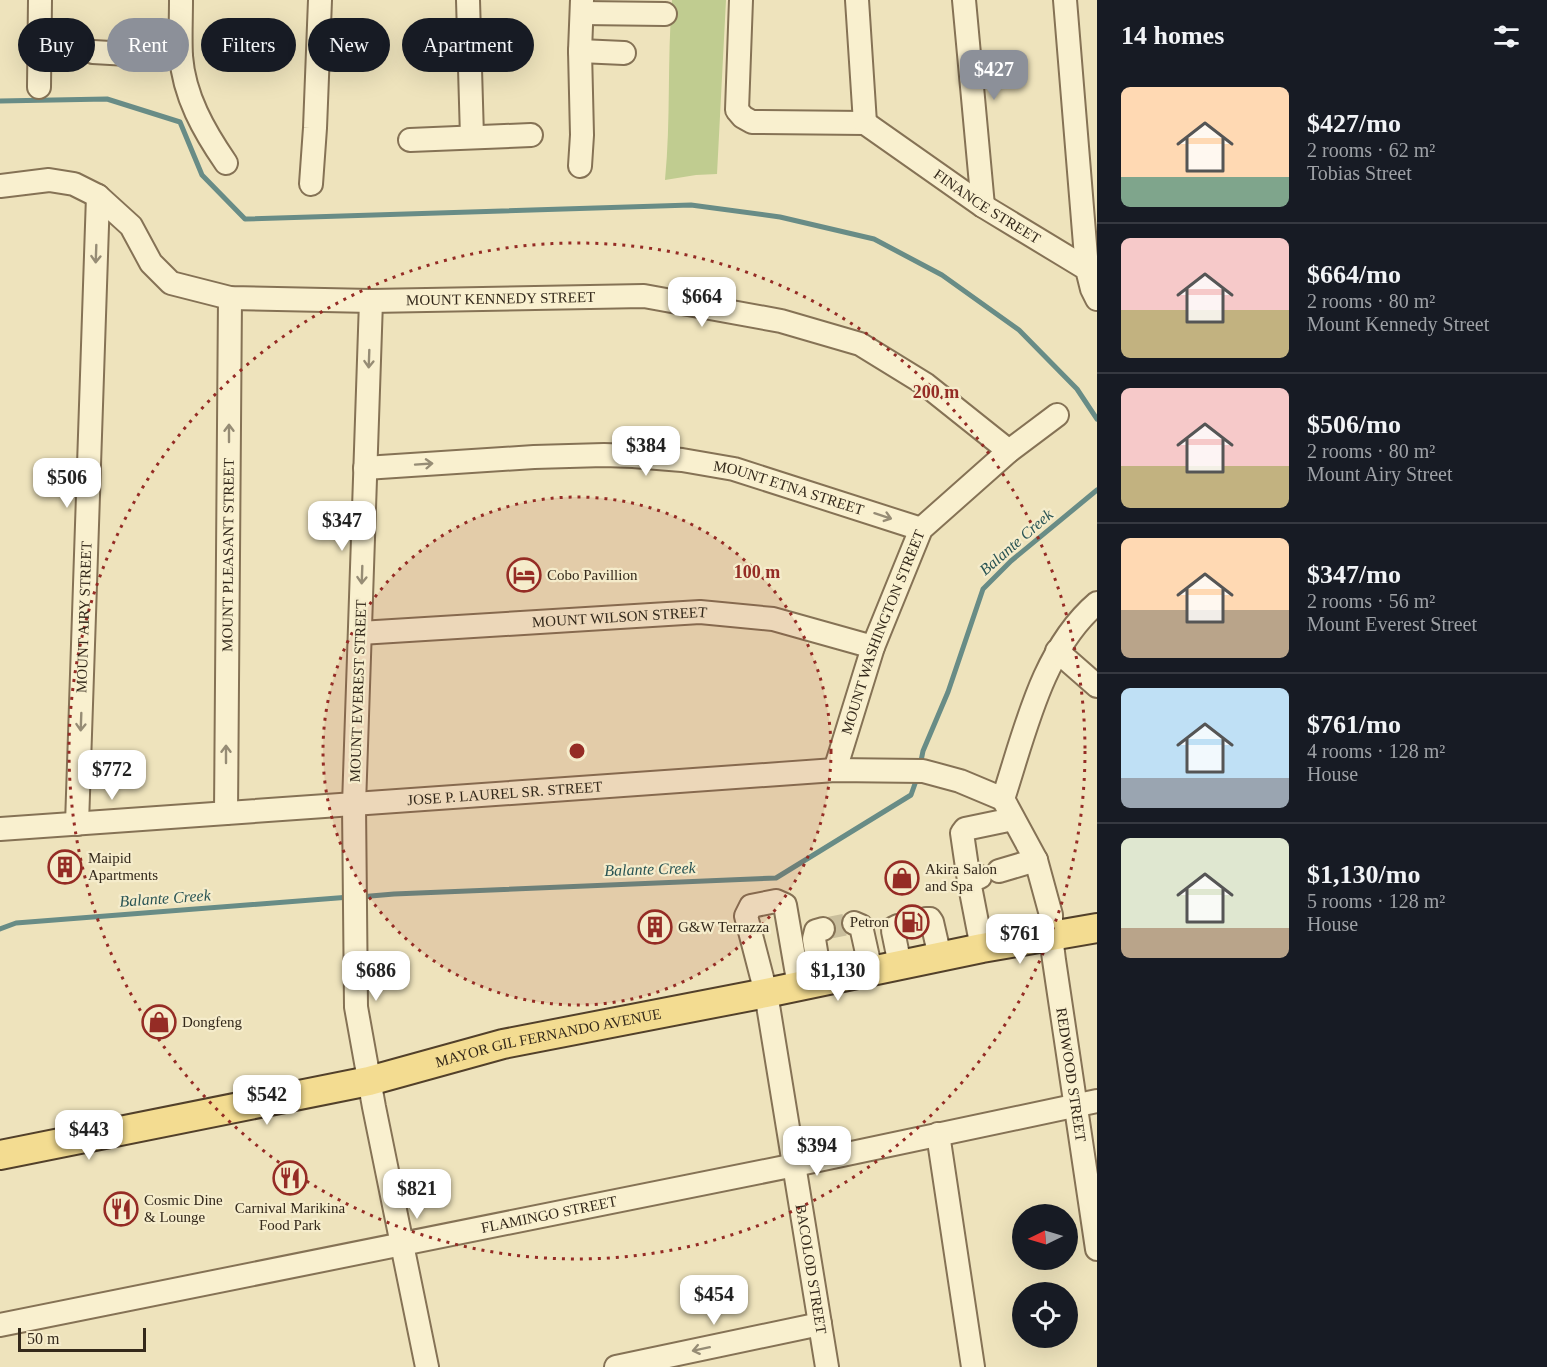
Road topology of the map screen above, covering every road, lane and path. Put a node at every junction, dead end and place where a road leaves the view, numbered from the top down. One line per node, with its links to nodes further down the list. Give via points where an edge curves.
1 (40, 0): 15 (street)
2 (181, 0): 11 (street)
3 (320, 0): 22 (street)
4 (468, 0): 18 (street)
5 (741, 0): 16 (street, via 737,110 743,117 752,122)
6 (857, 0): 16 (street)
7 (964, 0): 25 (street)
8 (1065, 0): 26 (street)
9 (582, 7): 10 (street); 12 (street)
10 (665, 14)
11 (181, 18)
12 (580, 51): 13 (street); 21 (street)
13 (624, 53)
14 (183, 72): 20 (street, via 198,117)
15 (39, 87)
16 (865, 123): 25 (street, FINANCE STREET)
17 (531, 135): 18 (street)
18 (472, 137): 19 (street)
19 (410, 140)
20 (226, 163)
21 (580, 166)
22 (311, 184)
23 (0, 186): 24 (street, MOUNT KENNEDY STREET, via 49,180 74,184)
24 (98, 196): 27 (street, MOUNT KENNEDY STREET, via 131,226 151,263 171,283); 43 (street, MOUNT AIRY STREET, one-way to 43)
25 (983, 206): 26 (street, FINANCE STREET)
26 (1087, 269): 28 (street)
27 (230, 298): 29 (street, MOUNT KENNEDY STREET); 42 (street, MOUNT PLEASANT STREET, one-way to 27)
28 (1097, 298)
29 (371, 301): 31 (street, MOUNT KENNEDY STREET, via 644,296 781,321 860,344 925,384); 32 (street, MOUNT EVEREST STREET, one-way to 32)
30 (1057, 415): 31 (street, MOUNT WASHINGTON STREET)
31 (1008, 451): 33 (street, MOUNT WASHINGTON STREET)
32 (365, 468): 33 (street, MOUNT ETNA STREET, one-way to 33, via 604,455 682,460 734,469); 35 (street, MOUNT EVEREST STREET, one-way to 35)
33 (921, 529): 36 (street, MOUNT WASHINGTON STREET)
34 (1097, 603): 37 (street)
35 (360, 633): 36 (street, MOUNT WILSON STREET, via 700,612 773,619); 40 (street, MOUNT EVEREST STREET)
36 (873, 647): 39 (street, MOUNT WASHINGTON STREET)
37 (1056, 651): 38 (street); 41 (street, via 1040,685)
38 (1097, 686)
39 (835, 770): 40 (street, JOSE P. LAUREL SR. STREET); 41 (street, JOSE P. LAUREL SR. STREET, via 917,770 960,782)
40 (354, 805): 42 (street, JOSE P. LAUREL SR. STREET); 59 (street, MOUNT EVEREST STREET, via 356,1007)
41 (1008, 809): 45 (street, REDWOOD STREET); 46 (street, via 962,833)
42 (226, 813): 43 (street, JOSE P. LAUREL SR. STREET)
43 (77, 824): 44 (street, JOSE P. LAUREL SR. STREET)
44 (0, 829)
45 (1036, 860): 46 (street); 52 (street, REDWOOD STREET, via 1051,915)
46 (983, 876): 53 (street)
47 (926, 919): 54 (street, via 932,922)
48 (854, 923): 56 (street, via 861,926)
49 (898, 926): 55 (street, via 893,931)
50 (823, 928): 57 (street, via 816,931 814,939)
51 (1097, 928): 52 (main road, MAYOR GIL FERNANDO AVENUE)
52 (1051, 936): 53 (main road, MAYOR GIL FERNANDO AVENUE); 60 (street, REDWOOD STREET)
53 (982, 948): 54 (main road, MAYOR GIL FERNANDO AVENUE)
54 (940, 957): 55 (main road, MAYOR GIL FERNANDO AVENUE)
55 (900, 965): 56 (main road, MAYOR GIL FERNANDO AVENUE)
56 (871, 971): 57 (main road, MAYOR GIL FERNANDO AVENUE)
57 (810, 984): 58 (main road, MAYOR GIL FERNANDO AVENUE); 58 (street, BACOLOD STREET, via 785,905 776,901 751,906 746,916)
58 (766, 993): 59 (main road, MAYOR GIL FERNANDO AVENUE, via 503,1044); 63 (street, BACOLOD STREET)
59 (369, 1080): 62 (main road, MAYOR GIL FERNANDO AVENUE); 64 (street, MOUNT EVEREST STREET)
60 (1086, 1104): 61 (street, FLAMINGO STREET); 65 (street, REDWOOD STREET)
61 (938, 1134): 63 (street, FLAMINGO STREET); 71 (street)
62 (0, 1155)
63 (795, 1165): 64 (street, FLAMINGO STREET); 66 (street, BACOLOD STREET)
64 (401, 1244): 67 (street, FLAMINGO STREET); 68 (street, MOUNT EVEREST STREET)
65 (1097, 1249)
66 (820, 1324): 69 (street, one-way to 69); 70 (street, BACOLOD STREET)
67 (0, 1325)
68 (427, 1367)
69 (616, 1367)
70 (827, 1367)
71 (973, 1367)

